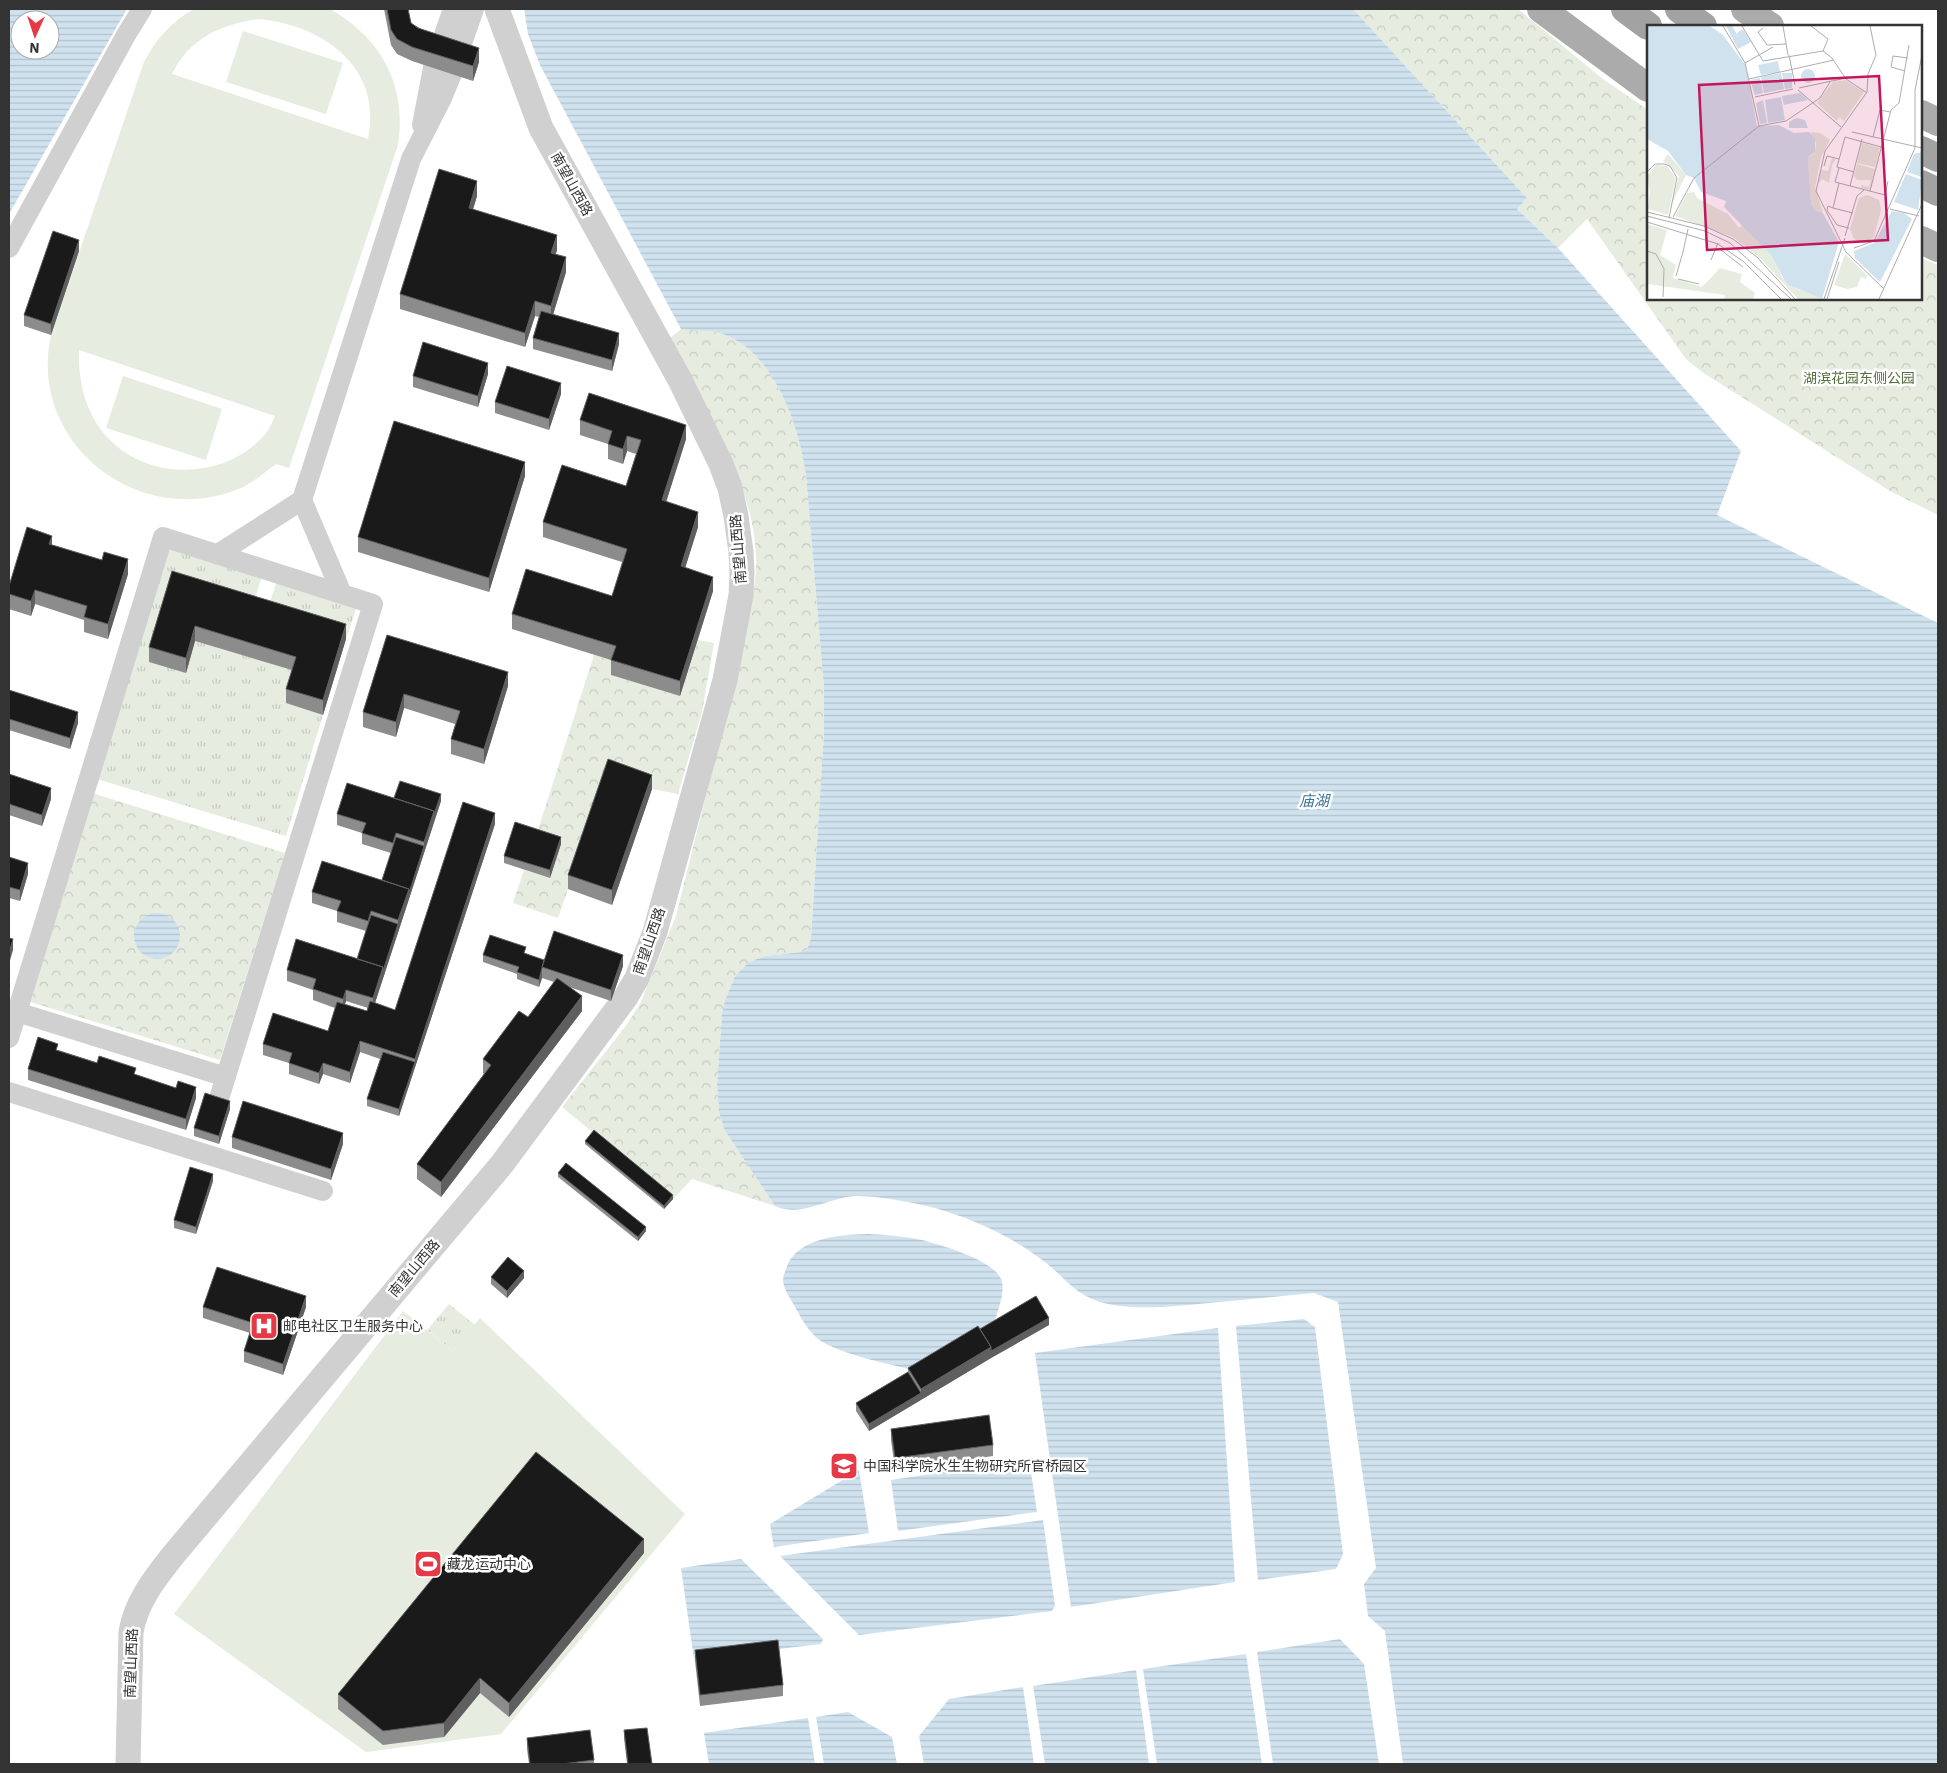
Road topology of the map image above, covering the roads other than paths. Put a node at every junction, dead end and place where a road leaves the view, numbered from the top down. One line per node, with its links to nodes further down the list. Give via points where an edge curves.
1 (142, 9): 21 (street)
2 (453, 9): 12 (street)
3 (474, 9): 12 (street)
4 (497, 9): 32 (street, 南望山西路, via 541,128 680,380 730,488 742,572 727,671 655,932 637,978 502,1164 153,1582 136,1612 131,1632)
5 (1541, 9): 13 (main road)
6 (1625, 9): 9 (highway)
7 (1678, 9): 10 (highway)
8 (1745, 9): 11 (main road)
9 (1647, 25)
10 (1702, 25)
11 (1769, 25)
12 (446, 62): 23 (street, via 411,159)
13 (1647, 87)
14 (1922, 114): 15 (main road)
15 (1938, 122)
16 (1922, 150): 17 (highway)
17 (1938, 158)
18 (1922, 184): 19 (highway)
19 (1938, 192)
20 (1922, 240): 22 (main road)
21 (9, 248)
22 (1938, 248)
23 (302, 500): 24 (street); 25 (street)
24 (218, 554): 25 (street); 26 (street, via 163,537)
25 (342, 594): 28 (street, via 373,604)
26 (17, 1012): 27 (street); 28 (street)
27 (9, 1038)
28 (226, 1077): 30 (street)
29 (9, 1092): 31 (street, via 204,1146)
30 (217, 1105)
31 (323, 1191)
32 (128, 1764)

